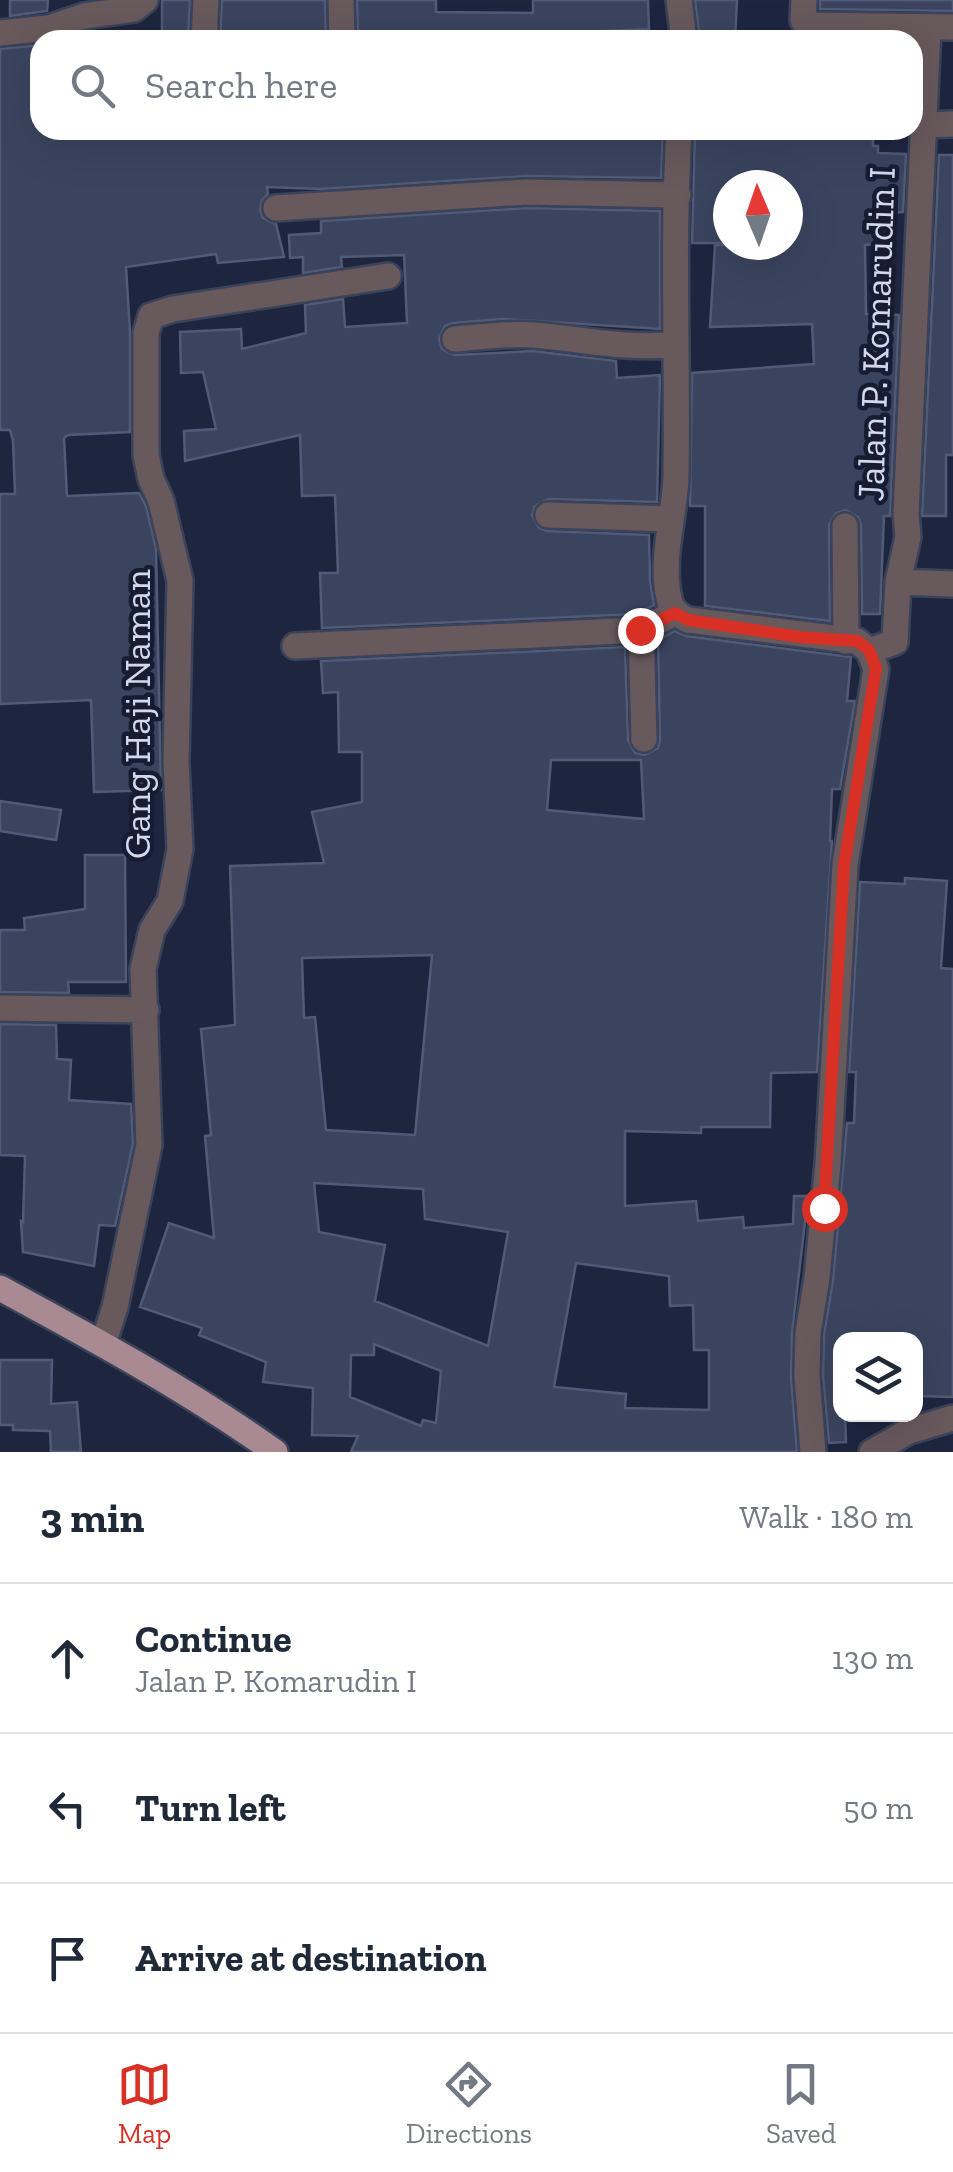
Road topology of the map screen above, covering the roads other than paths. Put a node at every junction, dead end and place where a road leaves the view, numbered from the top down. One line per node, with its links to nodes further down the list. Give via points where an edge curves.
1 (146, 0): 6 (street, via 134,9 84,16)
2 (206, 0): 8 (street)
3 (341, 0): 9 (street)
4 (680, 0): 10 (street)
5 (804, 0): 7 (street, via 808,24)
6 (61, 11): 11 (street, via 48,28)
7 (940, 28): 12 (street, Jalan P. Komarudin I)
8 (204, 30)
9 (342, 30)
10 (683, 30)
11 (0, 33)
12 (923, 120)
13 (953, 124): 14 (street)
14 (923, 125)
15 (680, 140): 17 (street)
16 (921, 140): 25 (street, Jalan P. Komarudin I, via 908,537)
17 (678, 195): 18 (street, via 509,193); 21 (street)
18 (276, 208)
19 (388, 276): 33 (street, Gang Haji Naman, via 151,316 146,455 180,581 181,814 170,901 152,930 143,969)
20 (455, 339): 21 (street, via 532,335)
21 (676, 344): 23 (street)
22 (548, 515): 23 (street)
23 (671, 519): 27 (street, via 668,598)
24 (846, 526): 30 (street)
25 (898, 582): 26 (street); 30 (street, Jalan P. Komarudin I, via 895,642)
26 (953, 584)
27 (675, 613): 28 (street); 30 (street)
28 (640, 630): 29 (street); 31 (street)
29 (296, 646)
30 (858, 646): 38 (street, via 876,668 844,865 827,1178 808,1333)
31 (644, 739)
32 (0, 1008): 33 (street)
33 (146, 1010): 35 (street, Gang Haji Naman, via 149,1145)
34 (0, 1288): 35 (main road)
35 (102, 1344): 37 (main road)
36 (953, 1418): 39 (street, via 909,1431)
37 (275, 1452)
38 (813, 1452)
39 (872, 1452)

